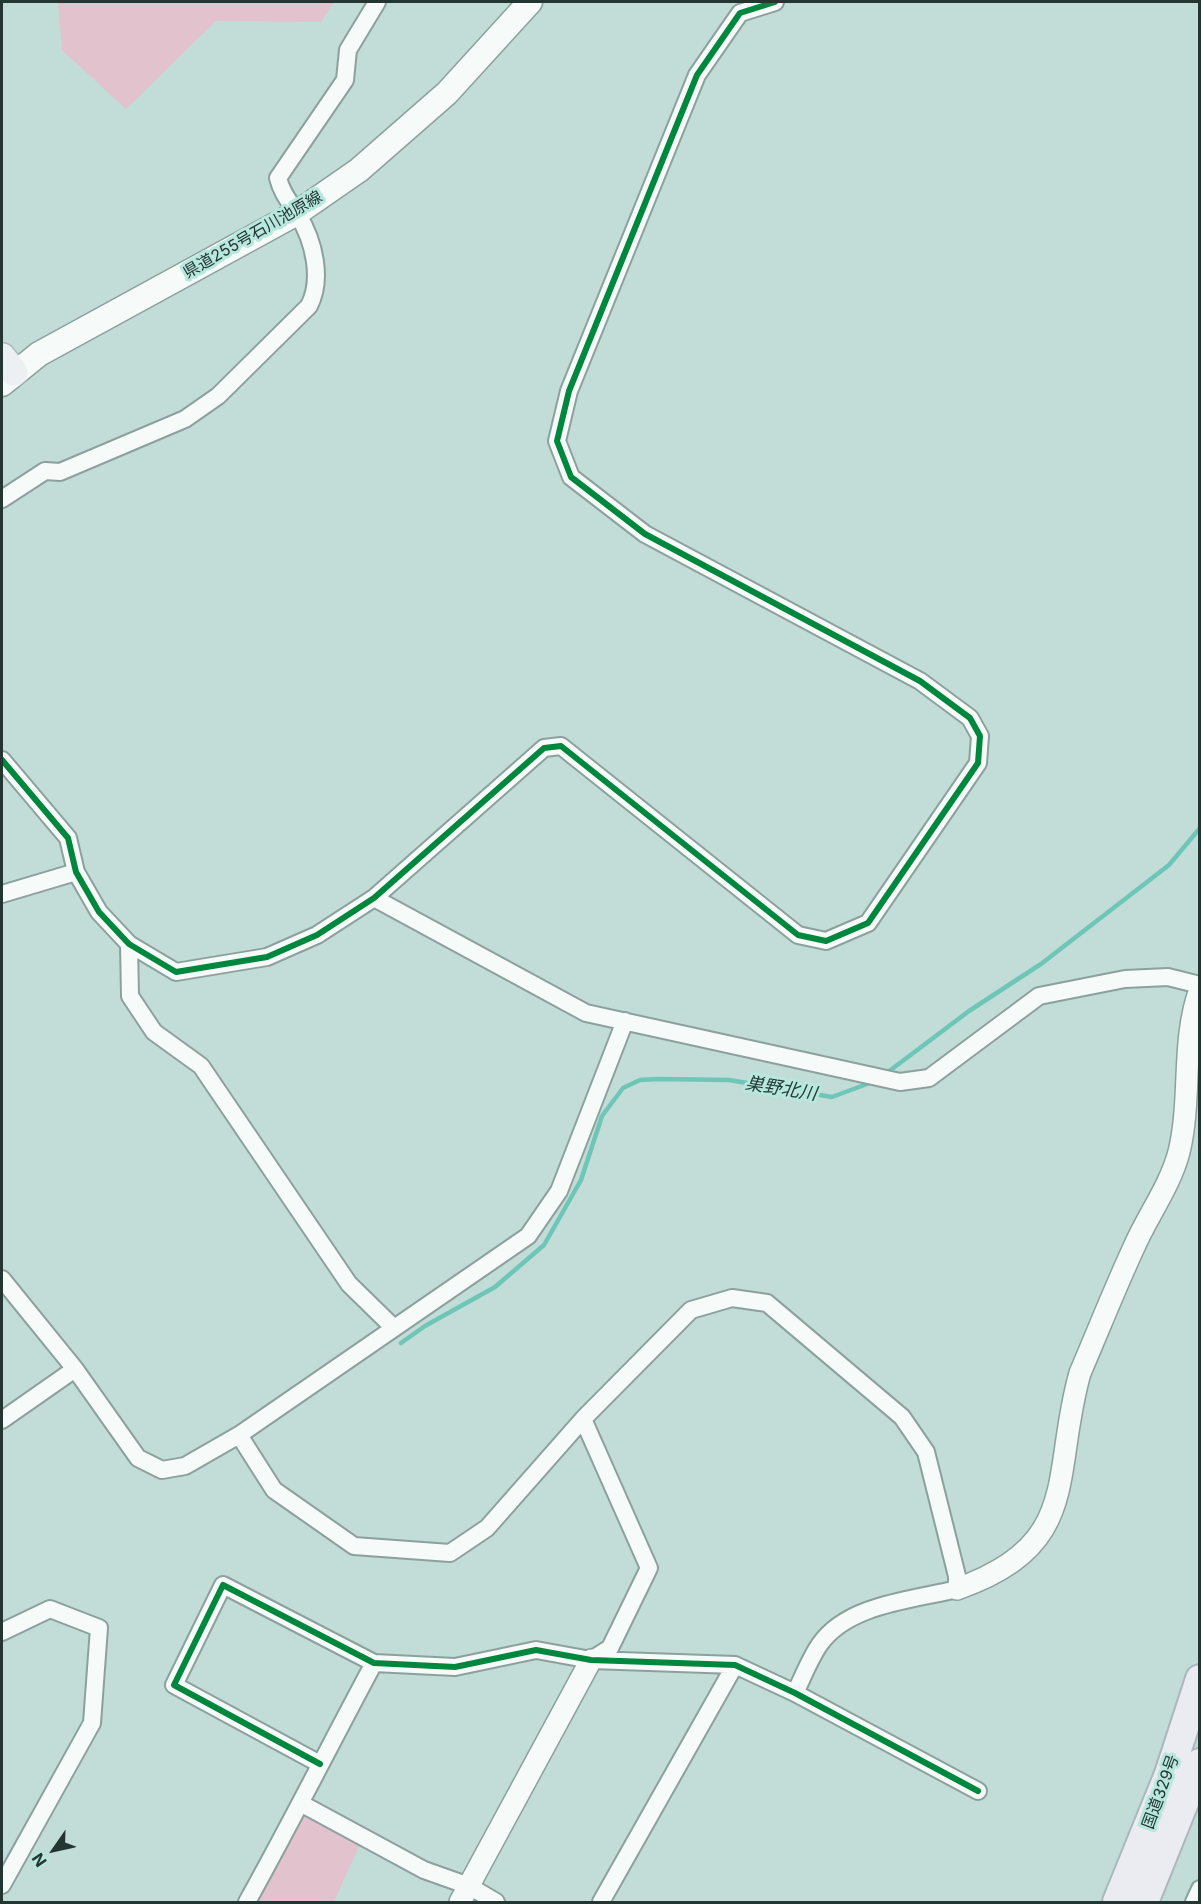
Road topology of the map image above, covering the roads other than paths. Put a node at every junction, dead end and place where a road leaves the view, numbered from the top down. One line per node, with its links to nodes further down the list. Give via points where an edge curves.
1 (378, 2): 4 (street, via 348,51 345,80 278,178 282,195)
2 (530, 2): 4 (main road, 県道255号石川池原線, via 447,93 358,170)
3 (775, 2): 10 (street, via 740,13 697,75 569,391 557,441 571,477 645,534 920,681 970,718 980,736 978,763 868,923 826,941 798,935 561,746 544,748)
4 (297, 213): 5 (main road, 県道255号石川池原線); 6 (street, via 312,252 315,294 309,306 218,396 185,419 123,448 60,472 45,471)
5 (6, 371)
6 (2, 499)
7 (2, 760): 8 (street, via 68,837)
8 (76, 872): 9 (street); 11 (street, via 99,912)
9 (2, 894)
10 (374, 898): 11 (street, via 317,935 267,957 176,972); 13 (street, via 586,1013)
11 (129, 944): 15 (street, via 130,996 154,1032 201,1065 349,1284)
12 (1200, 987): 13 (street, via 1168,977 1125,979 1039,996 928,1078 900,1082); 20 (street, via 1190,1029 1179,1153 1080,1373 1057,1502 1043,1529 1011,1564 990,1578)
13 (625, 1022): 15 (street, via 559,1191 528,1236)
14 (2, 1279): 16 (street)
15 (394, 1328): 19 (street)
16 (75, 1369): 18 (street); 19 (street, via 138,1458 162,1470 185,1466)
17 (583, 1419): 19 (street, via 487,1528 450,1553 354,1546 274,1490); 20 (street, via 691,1310 732,1298 767,1304 902,1416 926,1452); 22 (street, via 649,1568 610,1648)
18 (2, 1420)
19 (239, 1435)
20 (957, 1589): 26 (street, via 856,1613 837,1625 820,1644)
21 (2, 1632): 31 (street, via 50,1609 99,1628 92,1723)
22 (591, 1660): 23 (street, via 536,1650 455,1667); 24 (street); 33 (street)
23 (374, 1663): 28 (street); 28 (street, via 223,1585 174,1686)
24 (735, 1665): 26 (street); 36 (street)
25 (1200, 1678): 37 (highway, 国道329号, via 1169,1774)
26 (795, 1693): 29 (street)
27 (1200, 1763): 38 (highway, 国道329号)
28 (320, 1764): 30 (street)
29 (978, 1791)
30 (302, 1804): 33 (street); 34 (street)
31 (2, 1885)
32 (1200, 1889): 39 (street)
33 (464, 1894): 35 (street)
34 (248, 1902)
35 (496, 1902)
36 (601, 1902)
37 (1117, 1902)
38 (1143, 1902)
39 (1194, 1902)

